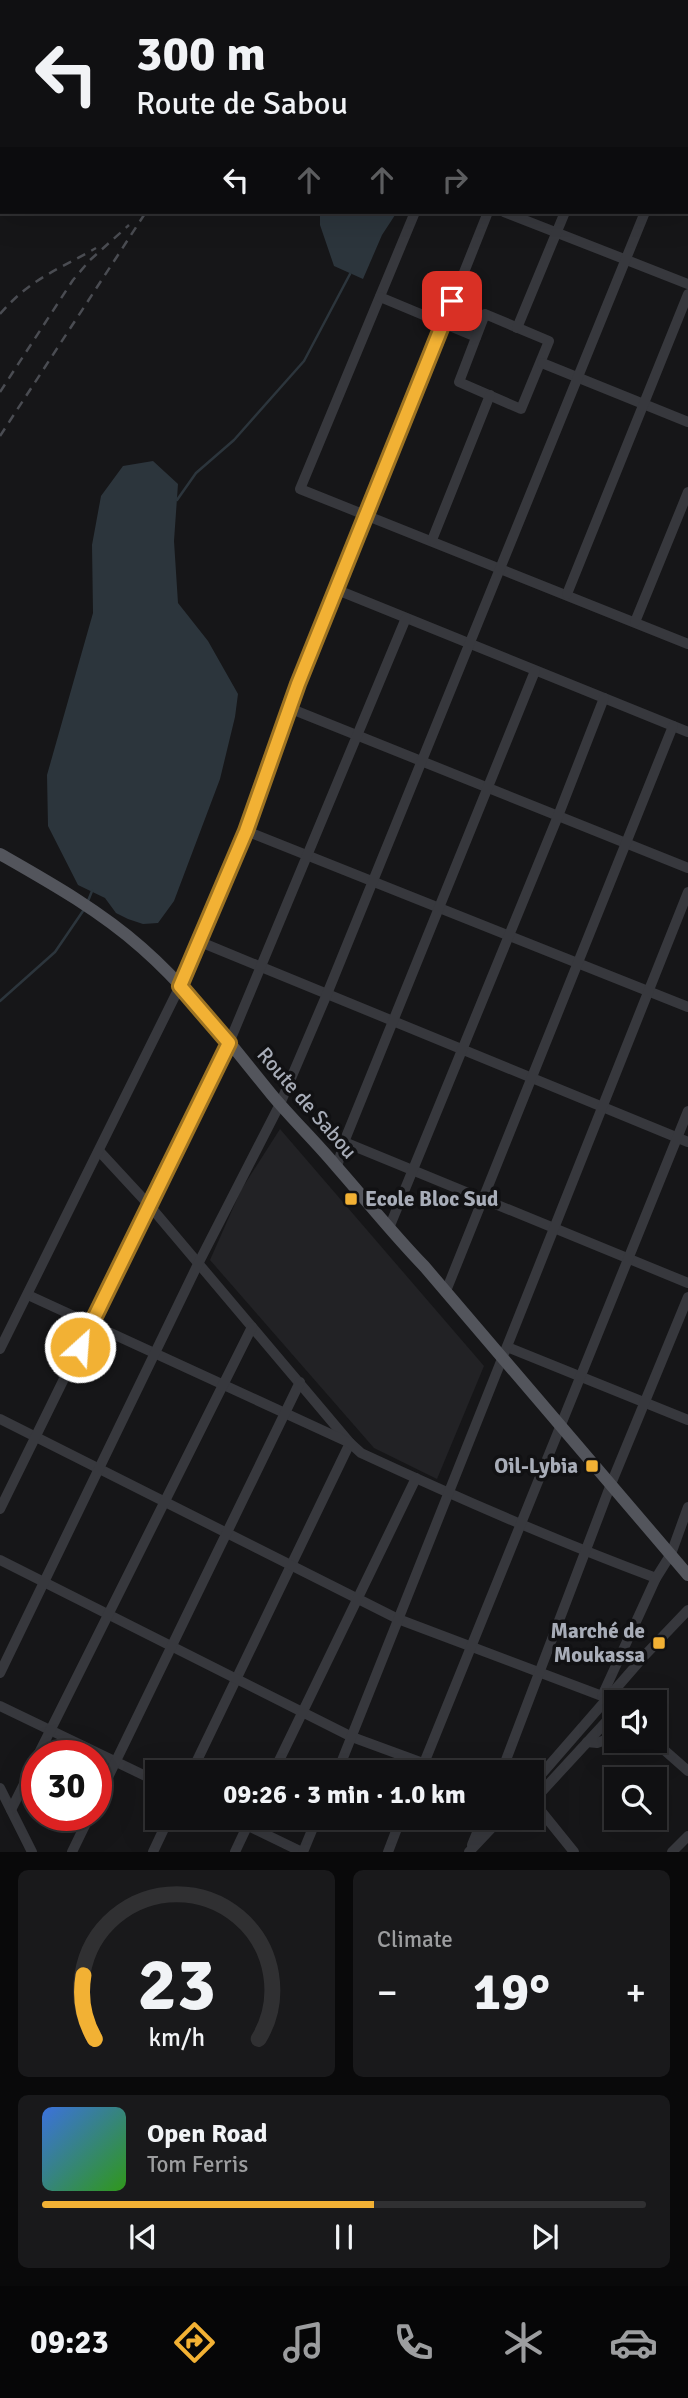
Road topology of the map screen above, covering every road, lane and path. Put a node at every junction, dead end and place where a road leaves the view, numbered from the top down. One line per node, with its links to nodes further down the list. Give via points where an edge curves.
1 (414, 214): 10 (street)
2 (487, 214): 11 (street)
3 (509, 214): 6 (street)
4 (564, 214): 6 (street)
5 (644, 214): 7 (street)
6 (556, 232): 7 (street); 12 (street)
7 (625, 259): 8 (street); 15 (street)
8 (688, 284)
9 (688, 294): 17 (street)
10 (380, 297): 11 (street); 20 (street, via 300,489)
11 (443, 323): 13 (street); 20 (street)
12 (517, 328): 13 (street, via 485,314); 14 (street, via 550,341)
13 (476, 337): 16 (street, via 458,382)
14 (542, 363): 15 (street); 16 (street, via 521,409)
15 (577, 377): 17 (street); 22 (street)
16 (490, 395): 21 (street)
17 (643, 404): 18 (street); 24 (street)
18 (688, 422)
19 (688, 492): 26 (street)
20 (367, 516): 21 (street); 23 (street)
21 (432, 540): 22 (street)
22 (500, 568): 24 (street); 27 (street)
23 (335, 589): 25 (street); 31 (street)
24 (567, 594): 26 (street)
25 (406, 618): 27 (street); 34 (street)
26 (635, 622): 28 (street)
27 (470, 644): 29 (street); 35 (street)
28 (688, 645)
29 (535, 671): 30 (street); 36 (street)
30 (604, 698): 32 (street); 37 (street)
31 (289, 708): 34 (street); 38 (street)
32 (673, 726): 33 (street); 39 (street)
33 (688, 732)
34 (357, 735): 35 (street); 41 (street)
35 (422, 761): 36 (street); 43 (street)
36 (489, 788): 37 (street); 45 (street)
37 (558, 816): 39 (street); 46 (street)
38 (246, 831): 41 (street); 47 (street)
39 (626, 844): 42 (street); 48 (street)
40 (0, 854): 50 (main road, Route de Sabou, via 74,897 143,948)
41 (307, 855): 43 (street); 49 (street)
42 (688, 868)
43 (373, 881): 45 (street); 52 (street)
44 (688, 892): 51 (street)
45 (440, 908): 46 (street); 54 (street)
46 (509, 936): 48 (street); 56 (street)
47 (198, 941): 49 (street); 50 (street)
48 (578, 963): 51 (street); 57 (street)
49 (260, 967): 52 (street); 55 (street)
50 (180, 986): 55 (main road, Route de Sabou); 64 (street)
51 (648, 991): 53 (street); 59 (street)
52 (327, 994): 54 (street); 58 (street)
53 (688, 1007)
54 (393, 1021): 56 (street); 62 (street)
55 (229, 1043): 58 (main road, Route de Sabou); 68 (street)
56 (463, 1050): 57 (street); 66 (street)
57 (531, 1078): 59 (street); 67 (street)
58 (280, 1104): 65 (main road, Route de Sabou); 72 (street)
59 (602, 1107): 61 (street); 70 (street)
60 (688, 1111): 61 (street)
61 (677, 1138): 63 (street); 71 (street)
62 (344, 1142): 65 (street); 66 (street)
63 (688, 1142)
64 (100, 1152): 68 (street); 75 (street)
65 (337, 1167): 69 (main road, Route de Sabou)
66 (413, 1171): 67 (street); 69 (street)
67 (482, 1199): 70 (street); 74 (street)
68 (149, 1205): 72 (street); 77 (street)
69 (388, 1228): 74 (main road, Route de Sabou)
70 (554, 1229): 71 (street); 80 (street)
71 (628, 1259): 73 (street); 82 (street)
72 (198, 1264): 78 (street); 81 (street)
73 (688, 1283)
74 (446, 1291): 80 (main road, Route de Sabou)
75 (28, 1295): 77 (street); 79 (street)
76 (688, 1297): 85 (street)
77 (91, 1324): 81 (street); 90 (street)
78 (253, 1327): 83 (street); 84 (street)
79 (0, 1349)
80 (505, 1352): 82 (street); 89 (main road, Route de Sabou); 95 (street)
81 (155, 1353): 84 (street); 92 (street)
82 (581, 1377): 85 (street); 89 (street)
83 (299, 1382): 86 (street); 91 (street)
84 (224, 1385): 86 (street); 96 (street)
85 (644, 1402): 88 (street); 94 (street)
86 (285, 1413): 91 (street); 100 (street)
87 (0, 1419): 90 (street)
88 (688, 1420)
89 (561, 1425): 94 (main road, Route de Sabou); 99 (street)
90 (36, 1437): 92 (street); 98 (street)
91 (350, 1443): 93 (street, via 361,1453); 104 (street)
92 (99, 1469): 96 (street); 107 (street)
93 (416, 1478): 95 (street); 108 (street)
94 (611, 1484): 101 (street); 102 (main road, Route de Sabou)
95 (447, 1493): 99 (street); 111 (street)
96 (165, 1502): 100 (street); 110 (street)
97 (688, 1507): 102 (street)
98 (0, 1509)
99 (520, 1524): 101 (street); 113 (street)
100 (226, 1533): 104 (street); 112 (street)
101 (585, 1552): 106 (street); 114 (street)
102 (671, 1554): 105 (main road, Route de Sabou); 106 (street)
103 (0, 1560): 107 (street)
104 (290, 1566): 108 (street); 116 (street)
105 (688, 1575)
106 (656, 1578): 117 (street)
107 (44, 1582): 110 (street); 115 (street)
108 (357, 1600): 111 (street); 122 (street)
109 (688, 1610): 118 (street)
110 (109, 1614): 112 (street); 124 (street)
111 (398, 1619): 113 (street); 125 (street)
112 (172, 1646): 116 (street); 136 (street)
113 (471, 1646): 114 (street); 134 (street)
114 (539, 1672): 119 (street); 135 (street)
115 (0, 1673)
116 (236, 1679): 122 (street); 130 (street)
117 (608, 1690)
118 (612, 1690)
119 (604, 1698)
120 (604, 1699): 139 (street)
121 (0, 1706): 124 (street)
122 (303, 1712): 125 (street); 131 (street)
123 (604, 1724): 128 (street)
124 (50, 1731): 126 (street); 136 (street)
125 (352, 1737): 132 (street); 133 (street)
126 (46, 1740)
127 (604, 1740): 128 (street)
128 (587, 1742): 142 (street)
129 (667, 1752): 138 (street)
130 (197, 1760)
131 (279, 1760)
132 (342, 1760)
133 (402, 1760)
134 (426, 1760)
135 (506, 1760)
136 (116, 1762): 137 (street); 140 (street)
137 (112, 1770)
138 (688, 1770)
139 (544, 1771)
140 (145, 1776)
141 (0, 1788): 144 (street)
142 (544, 1789)
143 (21, 1790): 144 (street)
144 (11, 1810): 155 (street)
145 (544, 1815): 162 (street)
146 (163, 1830): 157 (street)
147 (245, 1830): 158 (street)
148 (263, 1830): 159 (street)
149 (312, 1830): 159 (street)
150 (396, 1830): 160 (street)
151 (478, 1830): 161 (street)
152 (490, 1830): 161 (street)
153 (82, 1831): 156 (street)
154 (688, 1836): 163 (street)
155 (32, 1852)
156 (72, 1852)
157 (153, 1852)
158 (235, 1852)
159 (302, 1852)
160 (388, 1852)
161 (469, 1852)
162 (574, 1852)
163 (672, 1852)

